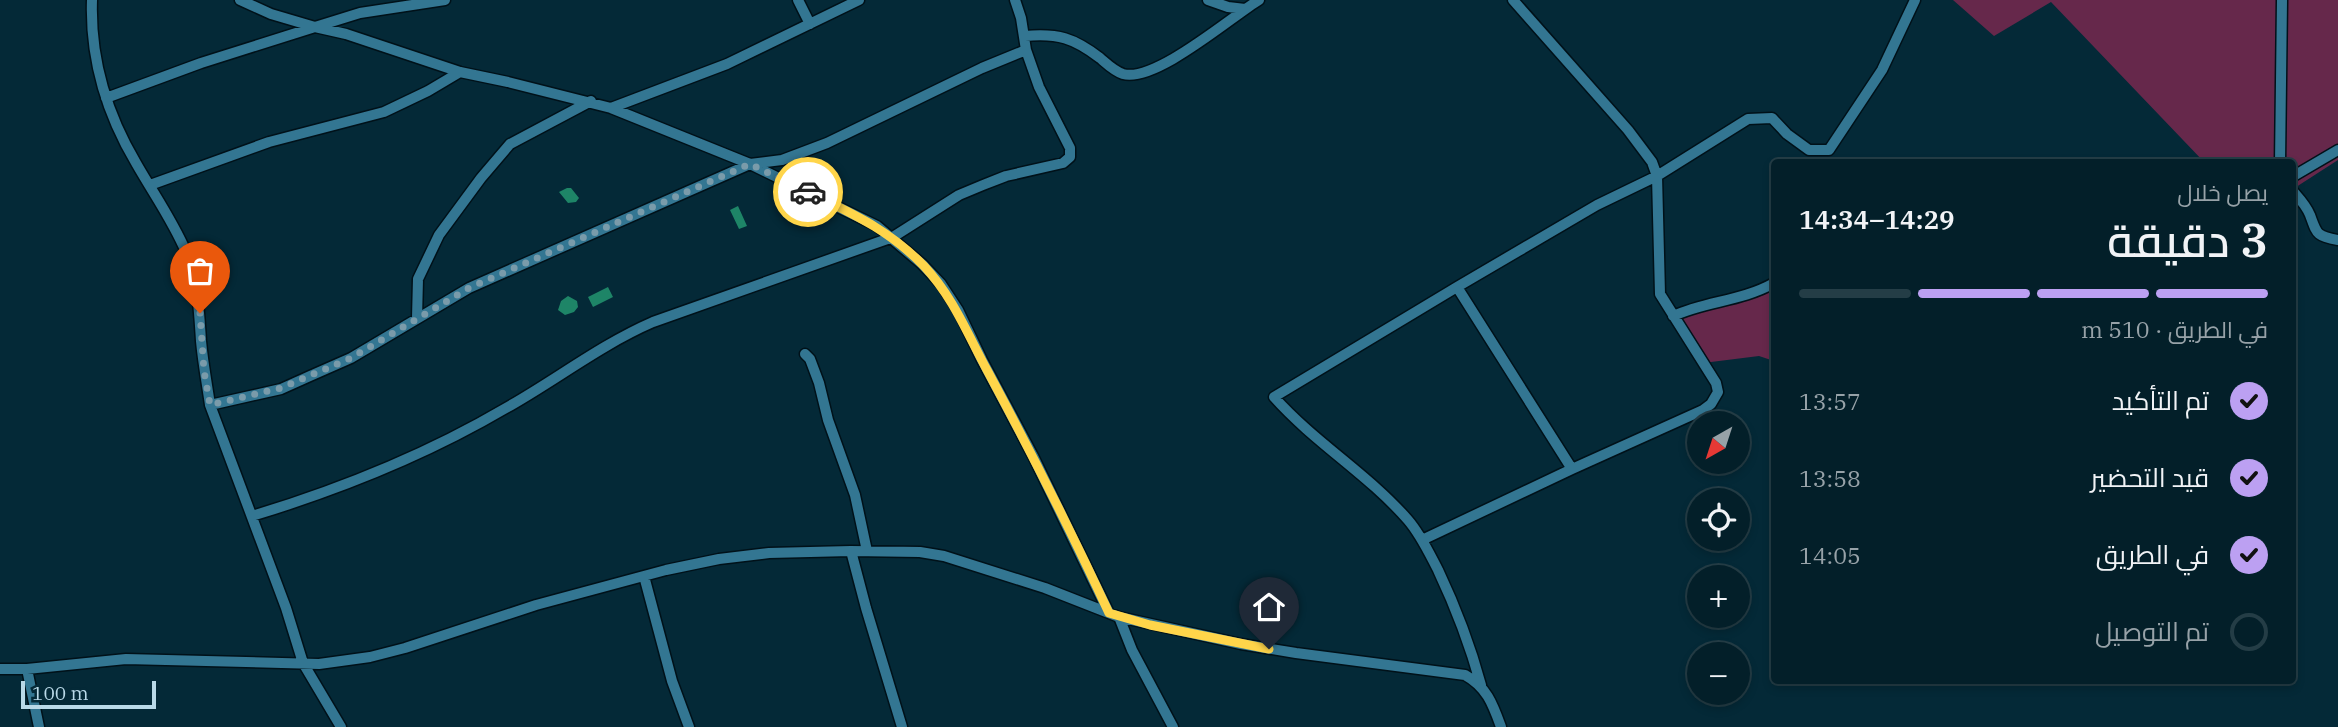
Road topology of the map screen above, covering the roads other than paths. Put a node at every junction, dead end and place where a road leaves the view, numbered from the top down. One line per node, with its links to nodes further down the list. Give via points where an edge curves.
1 (92, 0): 18 (street)
2 (240, 0): 14 (street)
3 (445, 0): 14 (street, via 360,13)
4 (798, 0): 13 (street)
5 (859, 0): 13 (street)
6 (1015, 0): 15 (street)
7 (1208, 0): 12 (street)
8 (1259, 0): 12 (street)
9 (1513, 0): 25 (street, via 1628,130)
10 (1915, 0): 25 (street, via 1882,70 1829,150 1809,150 1772,118 1748,119)
11 (2282, 0): 22 (street)
12 (1245, 9): 15 (street, via 1169,61 1134,75 1119,72 1063,37)
13 (810, 24): 20 (street, via 727,64)
14 (315, 27): 17 (street); 18 (street)
15 (1025, 36): 16 (street)
16 (1026, 50): 23 (street, via 827,143 782,160); 28 (street, via 1070,157 959,195)
17 (460, 72): 19 (street); 26 (street, via 384,112 269,142)
18 (106, 99): 26 (street, via 124,142)
19 (591, 101): 20 (street); 33 (street, via 510,144 481,178 439,235 418,279)
20 (611, 108): 23 (street)
21 (2338, 150): 24 (street)
22 (2280, 159)
23 (750, 164): 28 (street); 33 (street, via 469,288)
24 (2296, 175)
25 (1657, 176): 31 (street, via 1597,205); 32 (street, via 1660,294)
26 (150, 185): 35 (street, via 193,272)
27 (2296, 195): 29 (street, via 2317,233)
28 (893, 237): 37 (street, via 653,322 621,336 427,451 323,494); 42 (street, via 941,284 958,310)
29 (2338, 240)
30 (1771, 284): 32 (street)
31 (1457, 287): 36 (street); 38 (street, via 1274,397 1407,518)
32 (1673, 316): 36 (street, via 1716,383 1717,398 1703,410)
33 (417, 318): 35 (street, via 351,358 281,388)
34 (805, 354): 40 (street, via 819,383 855,495)
35 (210, 405): 37 (street)
36 (1572, 469): 38 (street)
37 (252, 516): 43 (street)
38 (1422, 540): 46 (street, via 1469,642)
39 (851, 551): 40 (street); 41 (street, via 746,555); 50 (street)
40 (867, 551): 42 (street, via 944,556)
41 (644, 576): 43 (street, via 370,657); 49 (street)
42 (1114, 615): 46 (street, via 1296,653 1465,675); 51 (street)
43 (303, 663): 45 (street, via 126,659); 48 (street)
44 (0, 669): 45 (street)
45 (27, 669): 47 (street)
46 (1481, 686): 52 (street)
47 (39, 727)
48 (341, 727)
49 (689, 727)
50 (902, 727)
51 (1173, 727)
52 (1501, 727)

